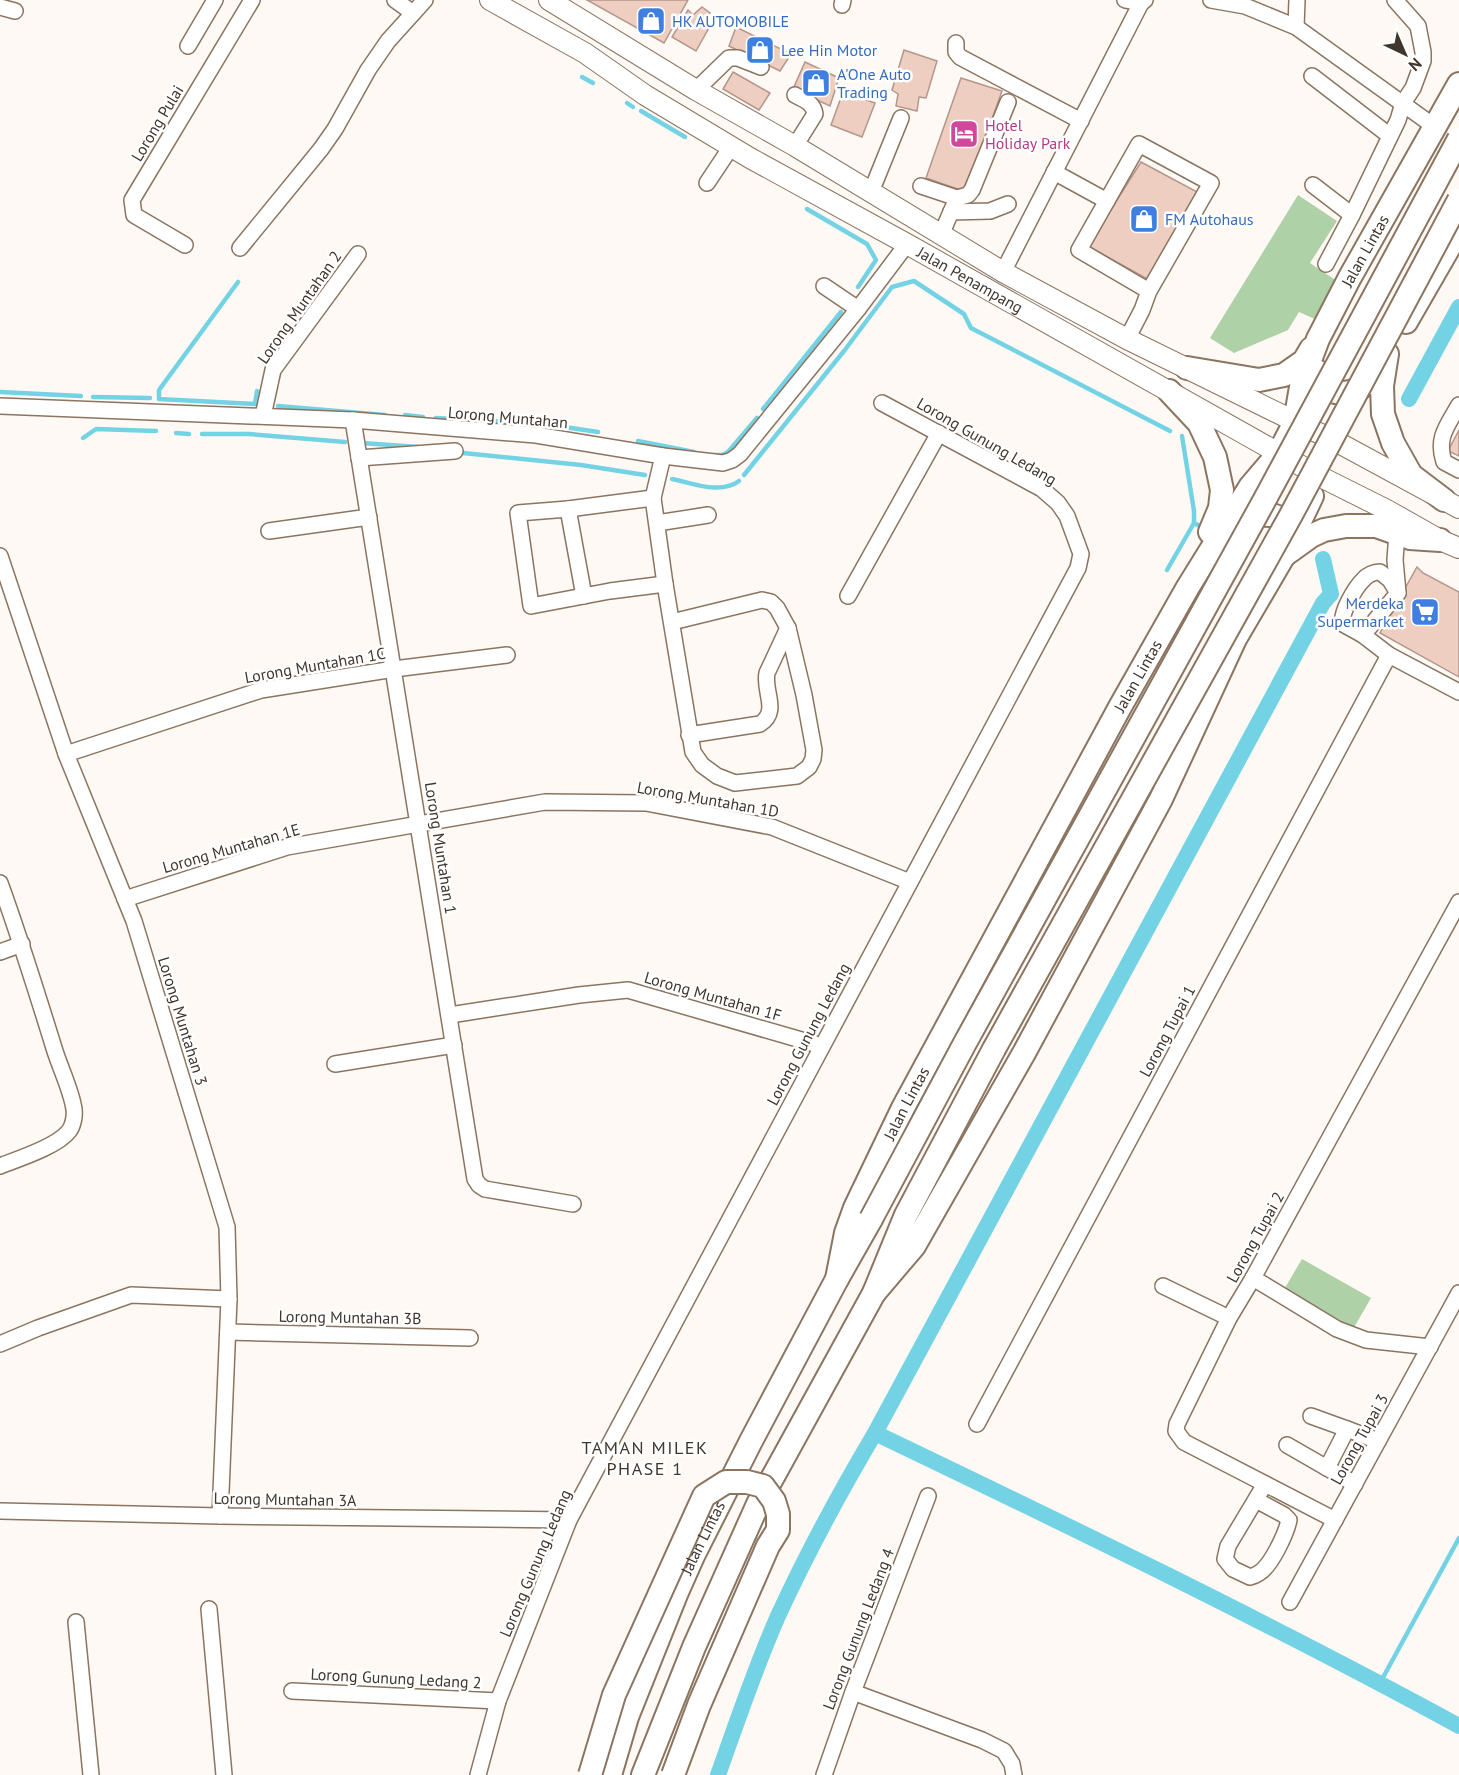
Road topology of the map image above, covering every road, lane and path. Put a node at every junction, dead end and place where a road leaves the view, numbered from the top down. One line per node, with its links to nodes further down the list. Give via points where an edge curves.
1 (215, 0): 17 (street)
2 (252, 0): 45 (street, Lorong Pulai, via 132,200 134,215)
3 (395, 0): 14 (street)
4 (425, 0): 14 (street)
5 (490, 0): 31 (main road, Jalan Penampang, via 585,53 645,95)
6 (549, 0): 21 (main road, Jalan Penampang)
7 (1125, 0): 11 (street)
8 (1211, 0): 15 (street, via 1245,6)
9 (1297, 0): 15 (street)
10 (1395, 0): 24 (street, via 1418,26 1423,52 1413,88)
11 (1143, 2): 26 (street)
12 (0, 8): 13 (street)
13 (15, 11)
14 (413, 13): 46 (street, via 368,70 321,149)
15 (1296, 27): 24 (street)
16 (956, 43): 26 (street, via 960,57)
17 (188, 45)
18 (761, 67): 21 (street, via 729,58)
19 (1312, 76): 28 (street)
20 (1459, 84): 27 (highway, Jalan Lintas)
21 (696, 90): 30 (main road, Jalan Penampang)
22 (795, 95): 30 (street, via 810,102 815,114)
23 (1008, 102): 40 (street, via 972,190)
24 (1403, 103): 27 (street); 28 (street)
25 (901, 118): 36 (street)
26 (1081, 121): 32 (street)
27 (1435, 127): 54 (highway, Jalan Lintas)
28 (1390, 136): 41 (street)
29 (1459, 139): 113 (highway, Jalan Lintas, bridge)
30 (795, 146): 36 (main road, Jalan Penampang)
31 (732, 147): 33 (street); 44 (main road, Jalan Penampang)
32 (1054, 172): 38 (street); 49 (street)
33 (707, 183)
34 (1312, 185): 41 (street)
35 (921, 186): 40 (street)
36 (871, 192): 43 (main road, Jalan Penampang)
37 (1459, 200): 115 (highway, bridge, via 1291,515 1006,1028 906,1215)
38 (1107, 201): 51 (street, via 1079,250); 51 (street, via 1139,144 1211,183)
39 (1008, 204): 40 (street, via 990,211)
40 (954, 205): 43 (street)
41 (1352, 215): 48 (street)
42 (1459, 230): 55 (highway)
43 (941, 235): 49 (main road, Jalan Penampang)
44 (907, 244): 52 (street, Lorong Muntahan); 58 (main road, Jalan Penampang)
45 (185, 245)
46 (240, 248)
47 (358, 254): 62 (street, Lorong Muntahan 2, via 273,370)
48 (1326, 264)
49 (1003, 272): 53 (main road, Jalan Penampang)
50 (824, 286): 52 (street)
51 (1149, 291): 53 (street)
52 (858, 309): 69 (street, Lorong Muntahan, via 740,454 723,463)
53 (1127, 339): 56 (main road, Jalan Penampang)
54 (1318, 339): 56 (highway, via 1304,361 1284,375 1259,380); 57 (highway, via 1316,368 1320,382 1329,390 1342,393 1362,388); 64 (highway, Jalan Lintas, via 1302,381)
55 (1387, 354): 57 (highway); 74 (highway, via 1383,414 1393,443 1411,475)
56 (1187, 368): 64 (main road, Jalan Penampang)
57 (1376, 374): 66 (highway)
58 (1170, 391): 68 (main road, Jalan Penampang); 86 (highway, via 1199,423 1215,457 1222,490 1220,508)
59 (882, 403): 65 (street, Lorong Gunung Ledang)
60 (1459, 405): 71 (street, via 1441,445 1444,462)
61 (0, 406): 62 (street, Lorong Muntahan)
62 (263, 417): 63 (street, Lorong Muntahan)
63 (353, 420): 69 (street, Lorong Muntahan, via 536,435); 70 (street, Lorong Muntahan 1)
64 (1295, 422): 66 (main road, Jalan Penampang); 68 (highway, Jalan Lintas)
65 (939, 433): 89 (street); 100 (street, Lorong Gunung Ledang, via 1042,489 1067,516 1081,554 1078,568)
66 (1339, 443): 72 (highway); 74 (main road, Jalan Penampang)
67 (455, 450): 70 (street)
68 (1279, 453): 72 (main road, Jalan Penampang); 79 (highway, Jalan Lintas, via 1250,488)
69 (663, 456): 73 (street)
70 (359, 458): 77 (street, Lorong Muntahan 1)
71 (1459, 470)
72 (1322, 477): 82 (main road, Jalan Penampang); 84 (highway)
73 (653, 498): 75 (street); 78 (street)
74 (1452, 504)
75 (568, 509): 88 (street); 88 (street, via 518,513 531,606)
76 (708, 515): 78 (street)
77 (369, 517): 80 (street); 95 (street, Lorong Muntahan 1)
78 (657, 523): 85 (street)
79 (1225, 529): 84 (highway, via 1249,517 1274,515 1289,534); 86 (highway, Jalan Lintas)
80 (269, 531)
81 (1396, 533): 82 (highway); 84 (highway, via 1360,525 1324,530); 87 (street)
82 (1449, 544)
83 (0, 556): 98 (street, Lorong Muntahan 3)
84 (1283, 557): 115 (highway, via 1235,639 1161,800 1024,1053 914,1246)
85 (665, 584): 88 (street); 90 (street)
86 (1188, 586): 113 (highway, Jalan Lintas, via 903,1108 855,1208)
87 (1398, 593): 92 (street); 92 (street, via 1380,572 1364,578 1341,618 1343,624)
88 (584, 596)
89 (848, 597)
90 (672, 622): 91 (street, via 762,600 777,608); 97 (street)
91 (788, 628): 97 (street, via 765,679 770,709 766,720); 97 (street, via 814,750 809,767 797,776 735,783 702,765 693,752)
92 (1363, 635): 94 (street)
93 (507, 655): 95 (street, Lorong Muntahan 1C)
94 (1389, 656): 96 (street); 124 (street, Lorong Tupai 1)
95 (394, 669): 98 (street, Lorong Muntahan 1C, via 261,690); 99 (street, Lorong Muntahan 1)
96 (1459, 692)
97 (689, 735)
98 (66, 754): 102 (street, Lorong Muntahan 3)
99 (419, 824): 100 (street, Lorong Muntahan 1D, via 545,802 646,803 772,827); 102 (street, Lorong Muntahan 1E, via 287,847); 106 (street, Lorong Muntahan 1)
100 (910, 882): 108 (street, Lorong Gunung Ledang)
101 (0, 883): 104 (street)
102 (125, 899): 117 (street, Lorong Muntahan 3, via 227,1227)
103 (1459, 902): 112 (street, Lorong Tupai 2)
104 (22, 944): 105 (street); 110 (street, via 72,1100 73,1123 57,1141)
105 (0, 952)
106 (450, 1015): 107 (street, Lorong Muntahan 1); 108 (street, Lorong Muntahan 1F, via 628,990)
107 (454, 1046): 109 (street); 111 (street, Lorong Muntahan 1, via 479,1185)
108 (822, 1046): 135 (street, Lorong Gunung Ledang)
109 (335, 1064)
110 (0, 1166)
111 (573, 1204)
112 (1253, 1278): 118 (street, Lorong Tupai 2); 122 (street, via 1337,1329 1366,1340)
113 (837, 1279): 147 (highway, Jalan Lintas, via 693,1556 627,1717)
114 (1163, 1286): 118 (street)
115 (874, 1293): 148 (highway, via 758,1504 694,1647)
116 (1459, 1293): 122 (street, Lorong Tupai 3)
117 (229, 1299): 119 (street, Lorong Muntahan 3); 121 (street, via 131,1295)
118 (1229, 1318): 129 (street, Lorong Tupai 2, via 1176,1431 1184,1442)
119 (228, 1332): 120 (street, Lorong Muntahan 3B); 134 (street, Lorong Muntahan 3)
120 (471, 1338)
121 (0, 1344)
122 (1430, 1347): 126 (street, Lorong Tupai 3)
123 (1311, 1416): 125 (street)
124 (977, 1424)
125 (1347, 1429): 126 (street); 128 (street)
126 (1378, 1441): 130 (street, Lorong Tupai 3)
127 (1287, 1445): 128 (street)
128 (1327, 1468): 130 (street)
129 (1265, 1484): 132 (street); 136 (street, Lorong Tupai 2)
130 (1355, 1484): 136 (street, Lorong Tupai 3)
131 (928, 1496): 141 (street, Lorong Gunung Ledang 4)
132 (1256, 1500): 132 (street, via 1228,1546 1225,1559 1233,1569 1250,1577 1265,1568 1289,1520)
133 (0, 1511): 134 (street, Lorong Muntahan 3A)
134 (220, 1516): 135 (street, Lorong Muntahan 3A)
135 (569, 1520): 142 (street, Lorong Gunung Ledang)
136 (1335, 1520): 137 (street, Lorong Tupai 3)
137 (1290, 1602)
138 (209, 1609): 144 (street)
139 (76, 1622): 143 (street)
140 (292, 1691): 142 (street, Lorong Gunung Ledang 2)
141 (853, 1692): 150 (street, Lorong Gunung Ledang 4); 151 (street, via 1004,1751)
142 (498, 1701): 145 (street, Lorong Gunung Ledang)
143 (90, 1775)
144 (224, 1775)
145 (478, 1775)
146 (590, 1775): 149 (highway, bridge, via 614,1695 704,1496 726,1482 763,1486 774,1501 778,1530 699,1705)
147 (610, 1775)
148 (643, 1775)
149 (673, 1775)
150 (824, 1775)
151 (1014, 1775)

